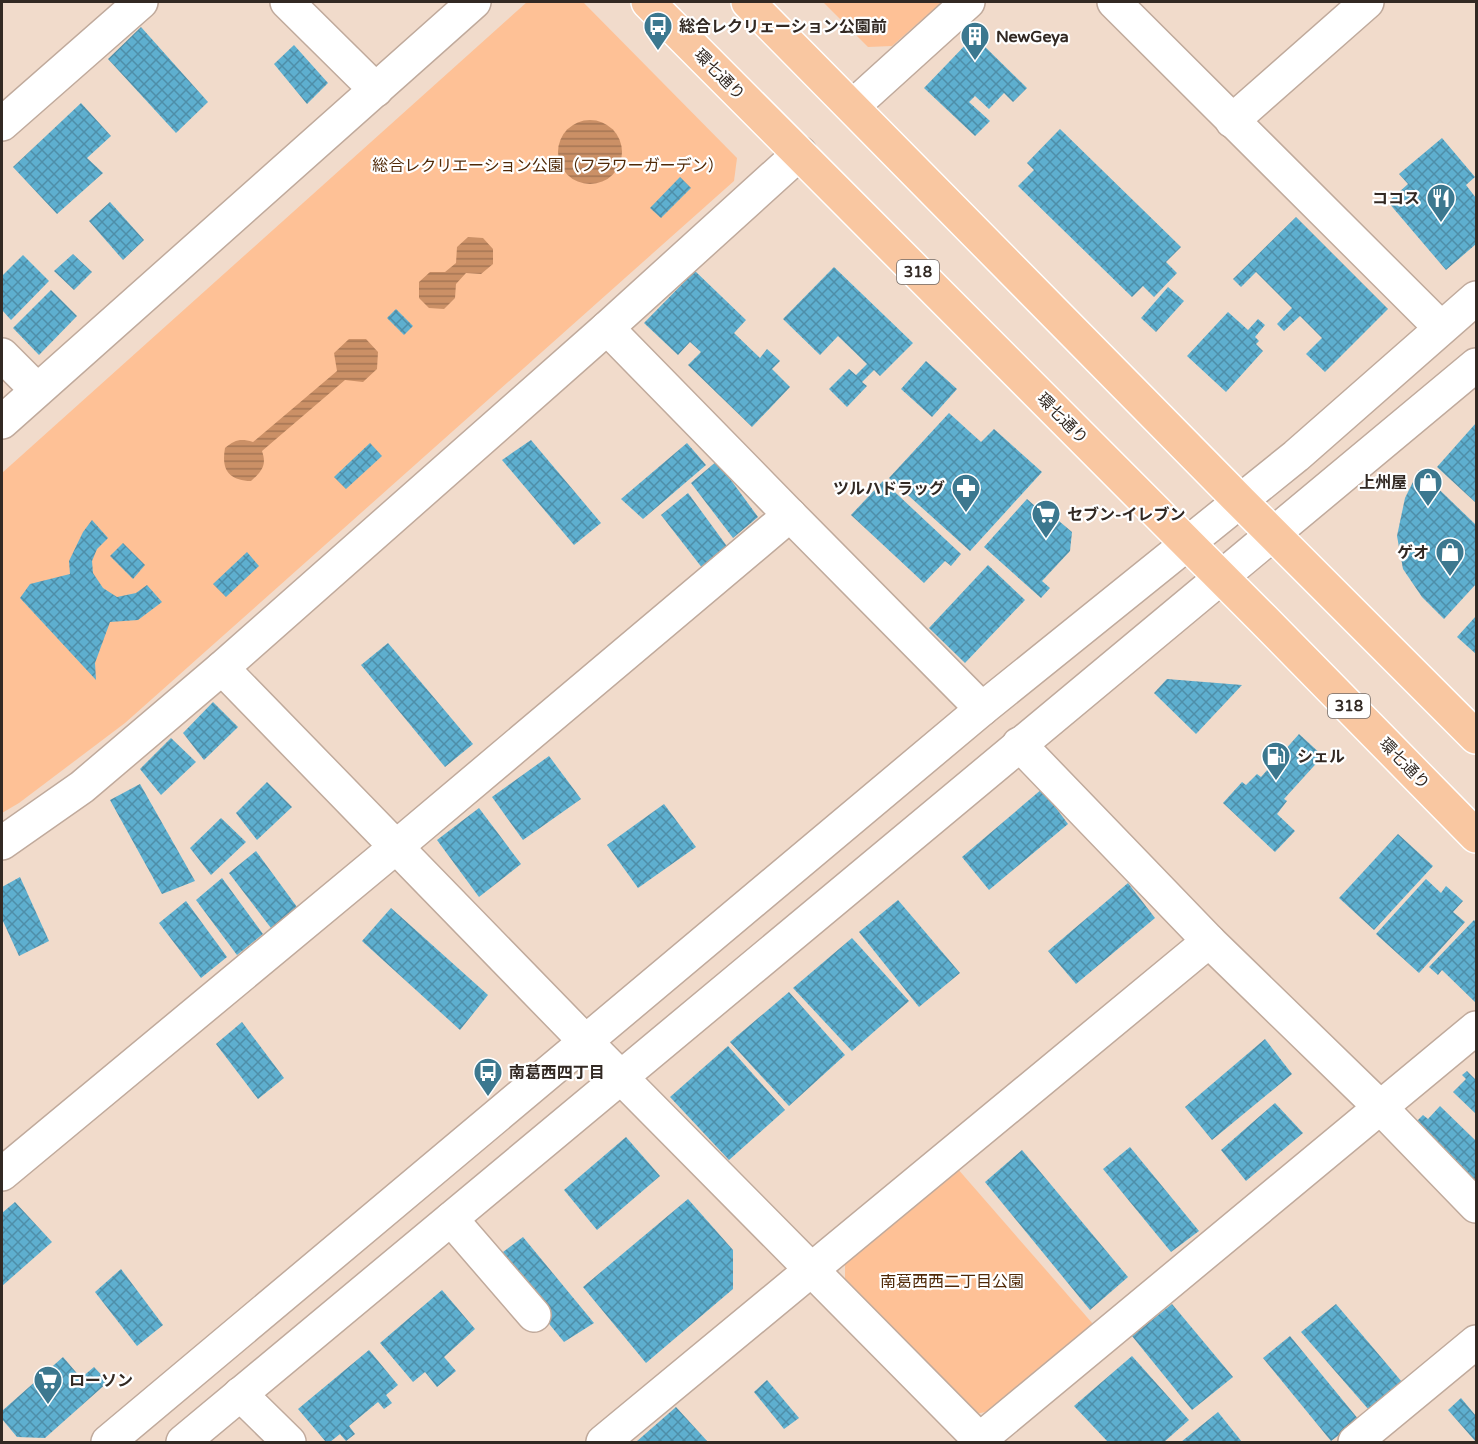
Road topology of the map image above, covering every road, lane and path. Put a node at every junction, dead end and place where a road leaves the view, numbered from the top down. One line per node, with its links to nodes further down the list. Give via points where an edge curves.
1 (141, 2): 12 (street)
2 (287, 2): 9 (street)
3 (474, 2): 9 (street)
4 (648, 2): 13 (main road, 環七通り / 318)
5 (748, 2): 10 (main road)
6 (968, 2): 10 (street)
7 (1114, 2): 11 (street)
8 (1367, 2): 11 (street)
9 (376, 90): 19 (street)
10 (852, 107): 21 (main road)
11 (1232, 121): 16 (street)
12 (2, 124)
13 (800, 153): 15 (street); 24 (main road, 環七通り / 318)
14 (1476, 298): 16 (street)
15 (608, 328): 22 (street); 26 (street)
16 (1441, 328): 21 (street)
17 (2, 354): 19 (street)
18 (1476, 366): 23 (street)
19 (37, 390): 20 (street)
20 (2, 422)
21 (1240, 501): 23 (main road); 24 (street)
22 (790, 515): 27 (street); 32 (street)
23 (1273, 534): 25 (street); 28 (main road)
24 (1187, 543): 25 (main road, 環七通り / 318); 27 (street)
25 (1221, 577): 29 (street); 30 (main road, 環七通り / 318)
26 (222, 668): 31 (street, via 82,787); 32 (street)
27 (982, 709): 35 (street)
28 (1476, 737)
29 (1019, 744): 33 (street); 36 (street)
30 (1476, 836)
31 (2, 843)
32 (396, 847): 35 (street); 38 (street)
33 (1209, 941): 37 (street); 41 (street)
34 (1476, 1028): 37 (street)
35 (585, 1041): 36 (street); 46 (street)
36 (622, 1077): 40 (street); 41 (street)
37 (1381, 1108): 39 (street); 45 (street)
38 (2, 1174)
39 (1476, 1206)
40 (451, 1219): 42 (street); 44 (street)
41 (811, 1268): 45 (street); 49 (street)
42 (534, 1315)
43 (1476, 1342): 50 (street)
44 (240, 1394): 47 (street); 48 (street)
45 (980, 1442)
46 (108, 1443)
47 (183, 1443)
48 (289, 1443)
49 (603, 1443)
50 (1355, 1443)

